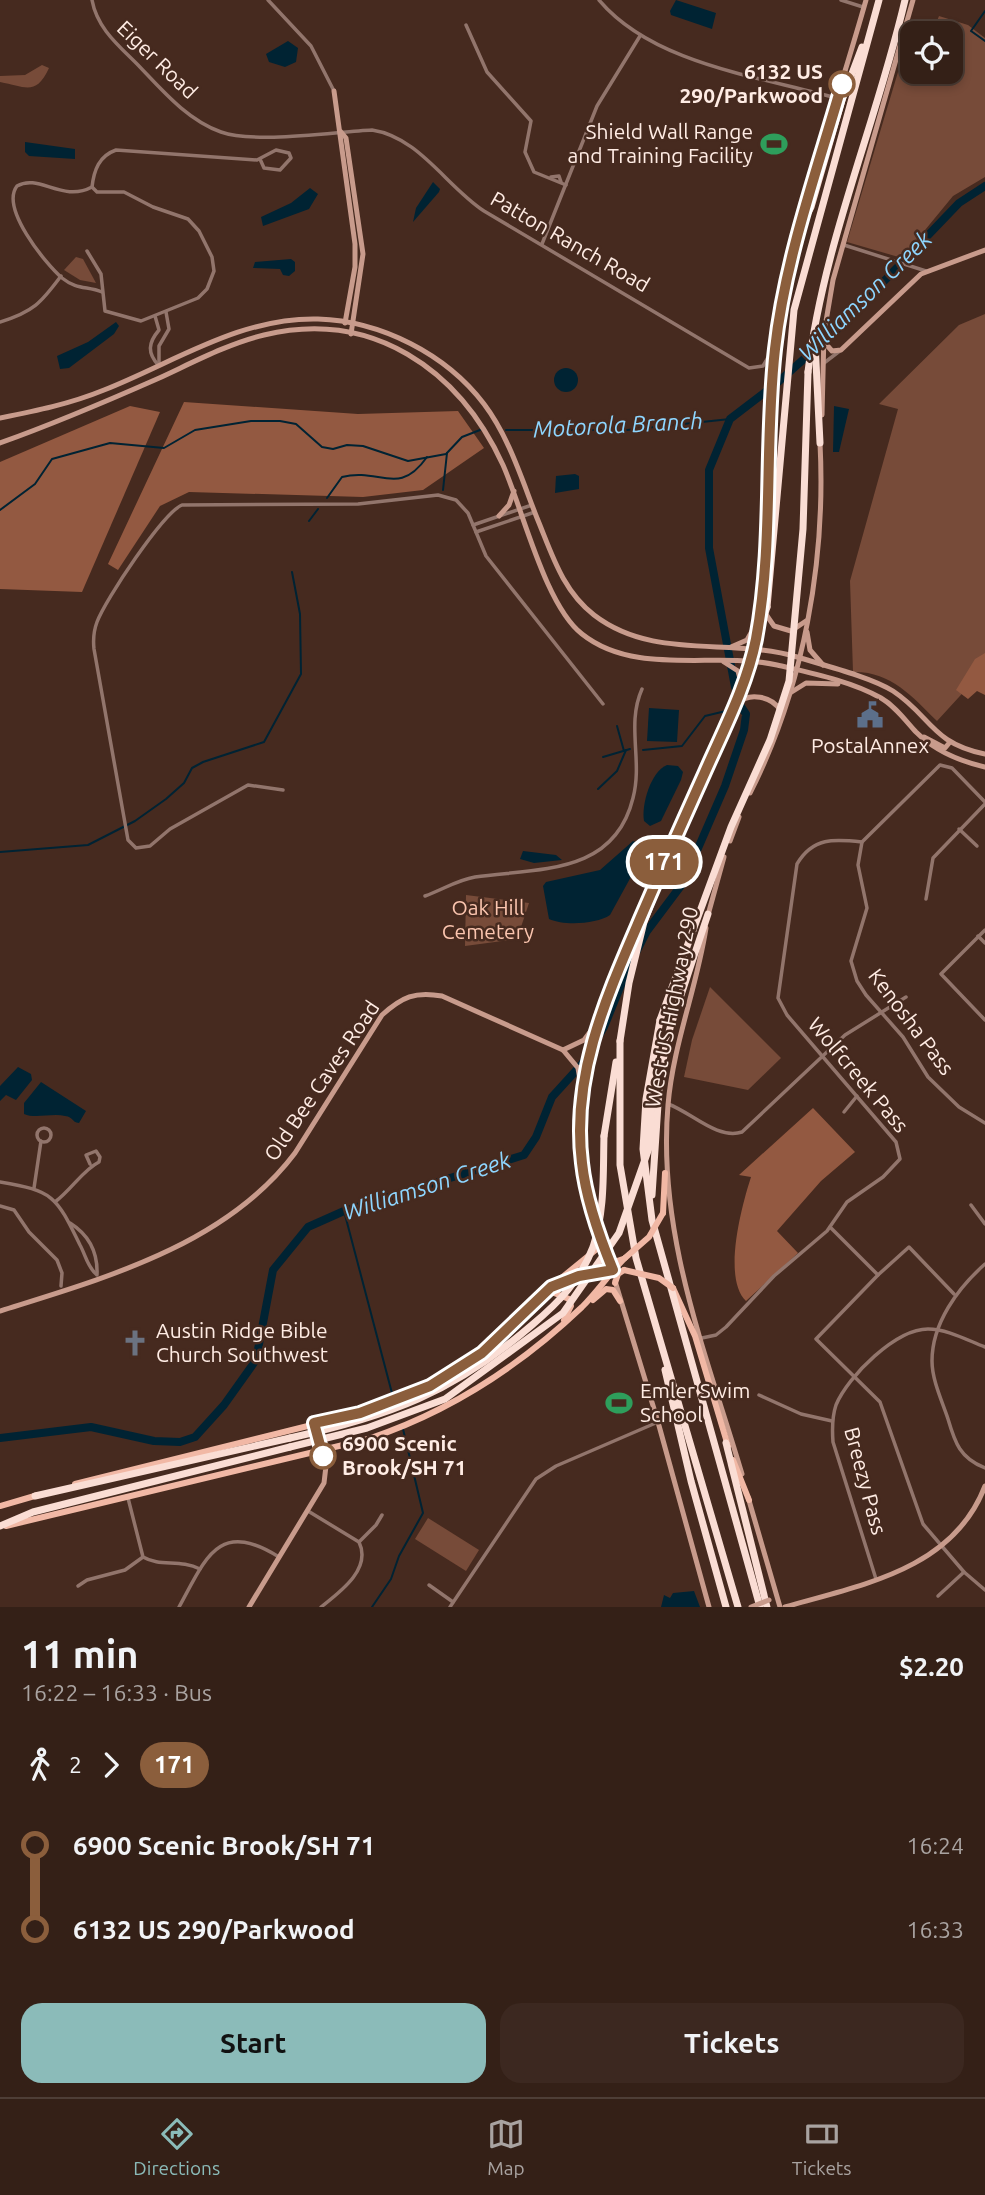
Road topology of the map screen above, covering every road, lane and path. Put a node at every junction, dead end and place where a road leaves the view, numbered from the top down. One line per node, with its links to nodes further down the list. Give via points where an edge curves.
1 (92, 0): 15 (street, Eiger Road, via 104,31 174,102 211,128 244,136)
2 (268, 0): 13 (street, via 312,46)
3 (599, 0): 12 (street)
4 (841, 0): 9 (street)
5 (866, 0): 9 (main road)
6 (879, 0): 11 (highway)
7 (905, 0): 31 (highway, West US Highway 290)
8 (913, 0): 21 (main road)
9 (864, 7): 14 (main road)
10 (466, 25): 17 (street, via 487,72 531,121 525,152 534,172)
11 (870, 31): 19 (highway, via 850,77); 91 (highway, West US Highway 290, bridge, via 811,238 789,343 767,607 731,720 644,922)
12 (640, 36): 14 (street, via 680,54); 17 (street, via 597,106)
13 (334, 91): 15 (main road)
14 (838, 99): 19 (main road)
15 (341, 132): 20 (street, Patton Ranch Road, via 372,130 398,137 470,201); 30 (main road, via 338,138 355,256); 32 (main road, via 346,138 362,245)
16 (260, 159): 16 (street, via 276,150 291,158 280,170 270,171); 18 (street, via 116,150 106,153 99,163)
17 (566, 185): 20 (street)
18 (92, 187): 25 (street, via 69,194 28,182 13,190 13,206 33,244); 27 (street, via 104,193 124,192 188,219 199,231 212,257 211,281 198,298)
19 (803, 222): 35 (main road)
20 (542, 244): 35 (street, Patton Ranch Road, via 754,370 767,362)
21 (842, 244): 24 (street); 36 (main road)
22 (985, 250): 24 (main road)
23 (87, 251): 26 (street, via 101,274)
24 (926, 271): 37 (main road)
25 (61, 276): 26 (street, via 81,289); 29 (street, via 38,306)
26 (102, 292): 28 (street, via 105,311 141,321)
27 (166, 312): 28 (street); 39 (street, via 169,329 159,346)
28 (155, 316): 39 (street, via 159,330 150,349)
29 (0, 322)
30 (345, 322): 32 (main road); 33 (main road); 39 (main road, via 304,319 263,325 222,336)
31 (814, 323): 38 (highway); 94 (highway, West US Highway 290, bridge, via 789,681 660,1020)
32 (353, 324): 34 (main road); 41 (main road, via 414,345)
33 (344, 333): 34 (main road); 40 (main road, via 302,330 264,335)
34 (351, 334): 42 (main road, via 421,362)
35 (776, 338): 52 (main road)
36 (824, 341): 37 (main road, via 829,350); 38 (main road)
37 (841, 351): 38 (street)
38 (820, 364): 45 (highway)
39 (159, 366): 40 (main road); 43 (main road, via 82,398)
40 (162, 376): 44 (main road)
41 (474, 393): 42 (main road); 47 (main road, via 507,445)
42 (465, 400): 46 (main road, via 485,428)
43 (0, 418)
44 (0, 443)
45 (820, 443): 54 (main road, West US Highway 290, via 819,539)
46 (513, 491): 48 (main road); 49 (main road, via 507,509)
47 (533, 509): 48 (street); 56 (main road, via 567,587 594,614 632,635 670,645)
48 (523, 512): 49 (street); 51 (street); 59 (main road, via 552,591 582,634 637,656)
49 (499, 516): 50 (street)
50 (473, 525): 51 (street); 76 (street, via 462,504 438,495 358,504 194,503 170,512 103,610 95,632 94,649 127,836 133,847 146,847 244,786)
51 (476, 532): 69 (street, via 486,556)
52 (762, 604): 53 (main road); 54 (main road, via 779,630 801,627)
53 (760, 614): 56 (main road); 57 (main road)
54 (809, 616): 55 (main road, West US Highway 290)
55 (807, 624): 58 (main road, West US Highway 290); 61 (main road, via 810,650)
56 (741, 647): 57 (main road)
57 (753, 650): 58 (main road); 60 (main road)
58 (797, 658): 61 (main road); 62 (main road, West US Highway 290)
59 (721, 661): 60 (main road); 64 (main road, via 738,671)
60 (750, 662): 62 (main road); 64 (main road)
61 (829, 669): 63 (main road)
62 (795, 670): 65 (main road); 68 (main road, West US Highway 290)
63 (869, 680): 67 (main road); 73 (main road, via 900,696)
64 (742, 684): 70 (main road)
65 (845, 684): 67 (main road); 68 (main road, via 806,683)
66 (642, 689): 81 (street, via 633,714 639,764 633,802 605,846 568,866 472,878)
67 (862, 690): 72 (main road, via 894,708)
68 (789, 693): 71 (main road, West US Highway 290)
69 (603, 704)
70 (731, 711): 71 (main road, via 742,699 757,697 778,705); 89 (main road, bridge)
71 (781, 720): 83 (main road, West US Highway 290, via 727,847)
72 (918, 734): 73 (main road, via 945,748); 75 (main road, via 951,757)
73 (950, 742): 74 (main road)
74 (985, 754)
75 (985, 767)
76 (283, 789)
77 (985, 803): 78 (street); 79 (street, via 952,768 940,765)
78 (959, 829): 80 (street); 82 (street, via 933,858)
79 (862, 842): 88 (street, Kenosha Pass, via 858,865 867,908 852,961 857,981); 93 (street, Wolfcreek Pass, via 821,840 803,854 794,875 778,998 787,1015)
80 (977, 846)
81 (425, 896)
82 (926, 899)
83 (708, 914): 97 (main road, West US Highway 290); 109 (highway, via 670,1028 660,1074)
84 (985, 930): 85 (street)
85 (978, 936): 86 (street); 90 (street, via 941,974)
86 (985, 943)
87 (906, 997): 88 (street)
88 (879, 1012): 93 (street); 99 (street, Kenosha Pass, via 903,1037 928,1077 959,1107)
89 (598, 1020): 92 (main road, via 584,1040); 95 (main road)
90 (985, 1020)
91 (620, 1041): 126 (highway, West US Highway 290, via 620,1165 636,1258); 135 (highway, bridge, via 604,1136 602,1213 586,1262 563,1298)
92 (563, 1050): 95 (main road, via 578,1068); 121 (main road, Old Bee Caves Road, via 442,996 424,992 402,997 382,1015 279,1174 198,1236)
93 (824, 1056): 96 (street, Wolfcreek Pass); 97 (street, via 760,1119 737,1134)
94 (654, 1057): 109 (highway, West US Highway 290, via 643,1149); 151 (highway, bridge, via 649,1148 619,1233 563,1313 445,1399 367,1428 33,1512)
95 (582, 1090): 106 (main road, via 582,1163)
96 (857, 1096): 98 (street); 112 (street, Wolfcreek Pass, via 896,1142 900,1158 883,1177 847,1202)
97 (668, 1104): 102 (main road, West US Highway 290)
98 (844, 1111)
99 (985, 1123)
100 (41, 1141): 100 (street, via 50,1139 47,1128 38,1131); 104 (street)
101 (90, 1164): 101 (street, via 99,1162 96,1151 86,1154); 105 (street)
102 (665, 1173): 116 (main road, bridge, via 663,1213 649,1237); 133 (main road, West US Highway 290, via 672,1231)
103 (0, 1182): 104 (street)
104 (34, 1188): 105 (street)
105 (55, 1202): 110 (street)
106 (589, 1202): 115 (main road); 124 (main road, via 598,1248)
107 (971, 1205): 111 (street)
108 (0, 1206): 123 (street, via 14,1210 54,1257 63,1275)
109 (652, 1220): 165 (highway, West US Highway 290, via 743,1546)
110 (69, 1222): 113 (street, via 85,1234); 114 (street)
111 (985, 1224)
112 (830, 1227): 120 (street); 133 (street, Wolfcreek Pass, via 721,1331)
113 (92, 1248): 114 (street); 121 (street)
114 (83, 1251): 121 (street)
115 (608, 1258): 116 (main road, via 614,1262); 118 (main road)
116 (625, 1258): 118 (main road)
117 (985, 1264): 125 (street)
118 (613, 1270): 119 (main road); 122 (main road); 124 (main road, via 579,1276); 128 (main road)
119 (624, 1270): 122 (main road); 141 (main road, bridge, via 659,1278 673,1289 695,1336)
120 (878, 1275): 125 (street, via 909,1247); 137 (street, via 816,1339)
121 (97, 1277): 123 (main road, Old Bee Caves Road)
122 (615, 1283): 127 (main road)
123 (62, 1289): 129 (main road, Old Bee Caves Road)
124 (549, 1289): 130 (main road, via 569,1299 571,1306); 131 (main road)
125 (954, 1294): 132 (street)
126 (648, 1298): 171 (highway); 172 (highway, West US Highway 290)
127 (620, 1301): 128 (main road, via 613,1290 606,1289); 140 (main road)
128 (579, 1309): 130 (main road)
129 (0, 1311)
130 (563, 1322): 136 (main road)
131 (513, 1326): 135 (main road); 145 (main road, via 446,1377 388,1403)
132 (940, 1330): 134 (street, Breezy Pass); 137 (street, Breezy Pass, via 913,1331 897,1338); 143 (street, via 933,1373 956,1446 971,1462)
133 (702, 1338): 147 (main road)
134 (985, 1347)
135 (496, 1354): 136 (main road, via 503,1362); 145 (highway, bridge, via 440,1391 363,1422)
136 (518, 1359): 142 (main road, via 468,1395 408,1426)
137 (856, 1377): 139 (street, Breezy Pass, via 841,1395); 153 (street, via 884,1408 919,1517)
138 (759, 1395): 139 (street)
139 (832, 1421): 158 (street, Breezy Pass, via 837,1456)
140 (658, 1422): 164 (street, via 540,1475); 170 (main road)
141 (726, 1443): 147 (main road); 165 (highway)
142 (321, 1450): 146 (main road); 149 (main road, via 326,1465 324,1483)
143 (985, 1468)
144 (985, 1486): 153 (main road, via 973,1511)
145 (35, 1496): 148 (main road)
146 (127, 1496): 151 (main road); 154 (street)
147 (749, 1500): 161 (main road)
148 (0, 1506)
149 (308, 1511): 152 (street); 155 (main road)
150 (382, 1515): 152 (street)
151 (0, 1527)
152 (359, 1542): 168 (street, via 362,1556 357,1573)
153 (941, 1547): 157 (street); 158 (main road, via 911,1567)
154 (142, 1557): 156 (street); 160 (street, via 125,1570)
155 (279, 1558): 156 (street, via 257,1544 240,1541 216,1549); 167 (main road)
156 (201, 1569): 166 (street)
157 (964, 1572): 162 (street); 163 (street)
158 (876, 1580): 174 (main road)
159 (429, 1585): 164 (street)
160 (78, 1586)
161 (774, 1587): 165 (main road); 174 (main road)
162 (985, 1590)
163 (938, 1597)
164 (453, 1602): 169 (street)
165 (765, 1605): 173 (main road, bridge)
166 (179, 1607)
167 (249, 1607)
168 (321, 1607)
169 (450, 1607)
170 (709, 1607)
171 (726, 1607)
172 (738, 1607)
173 (751, 1607)
174 (782, 1607)

